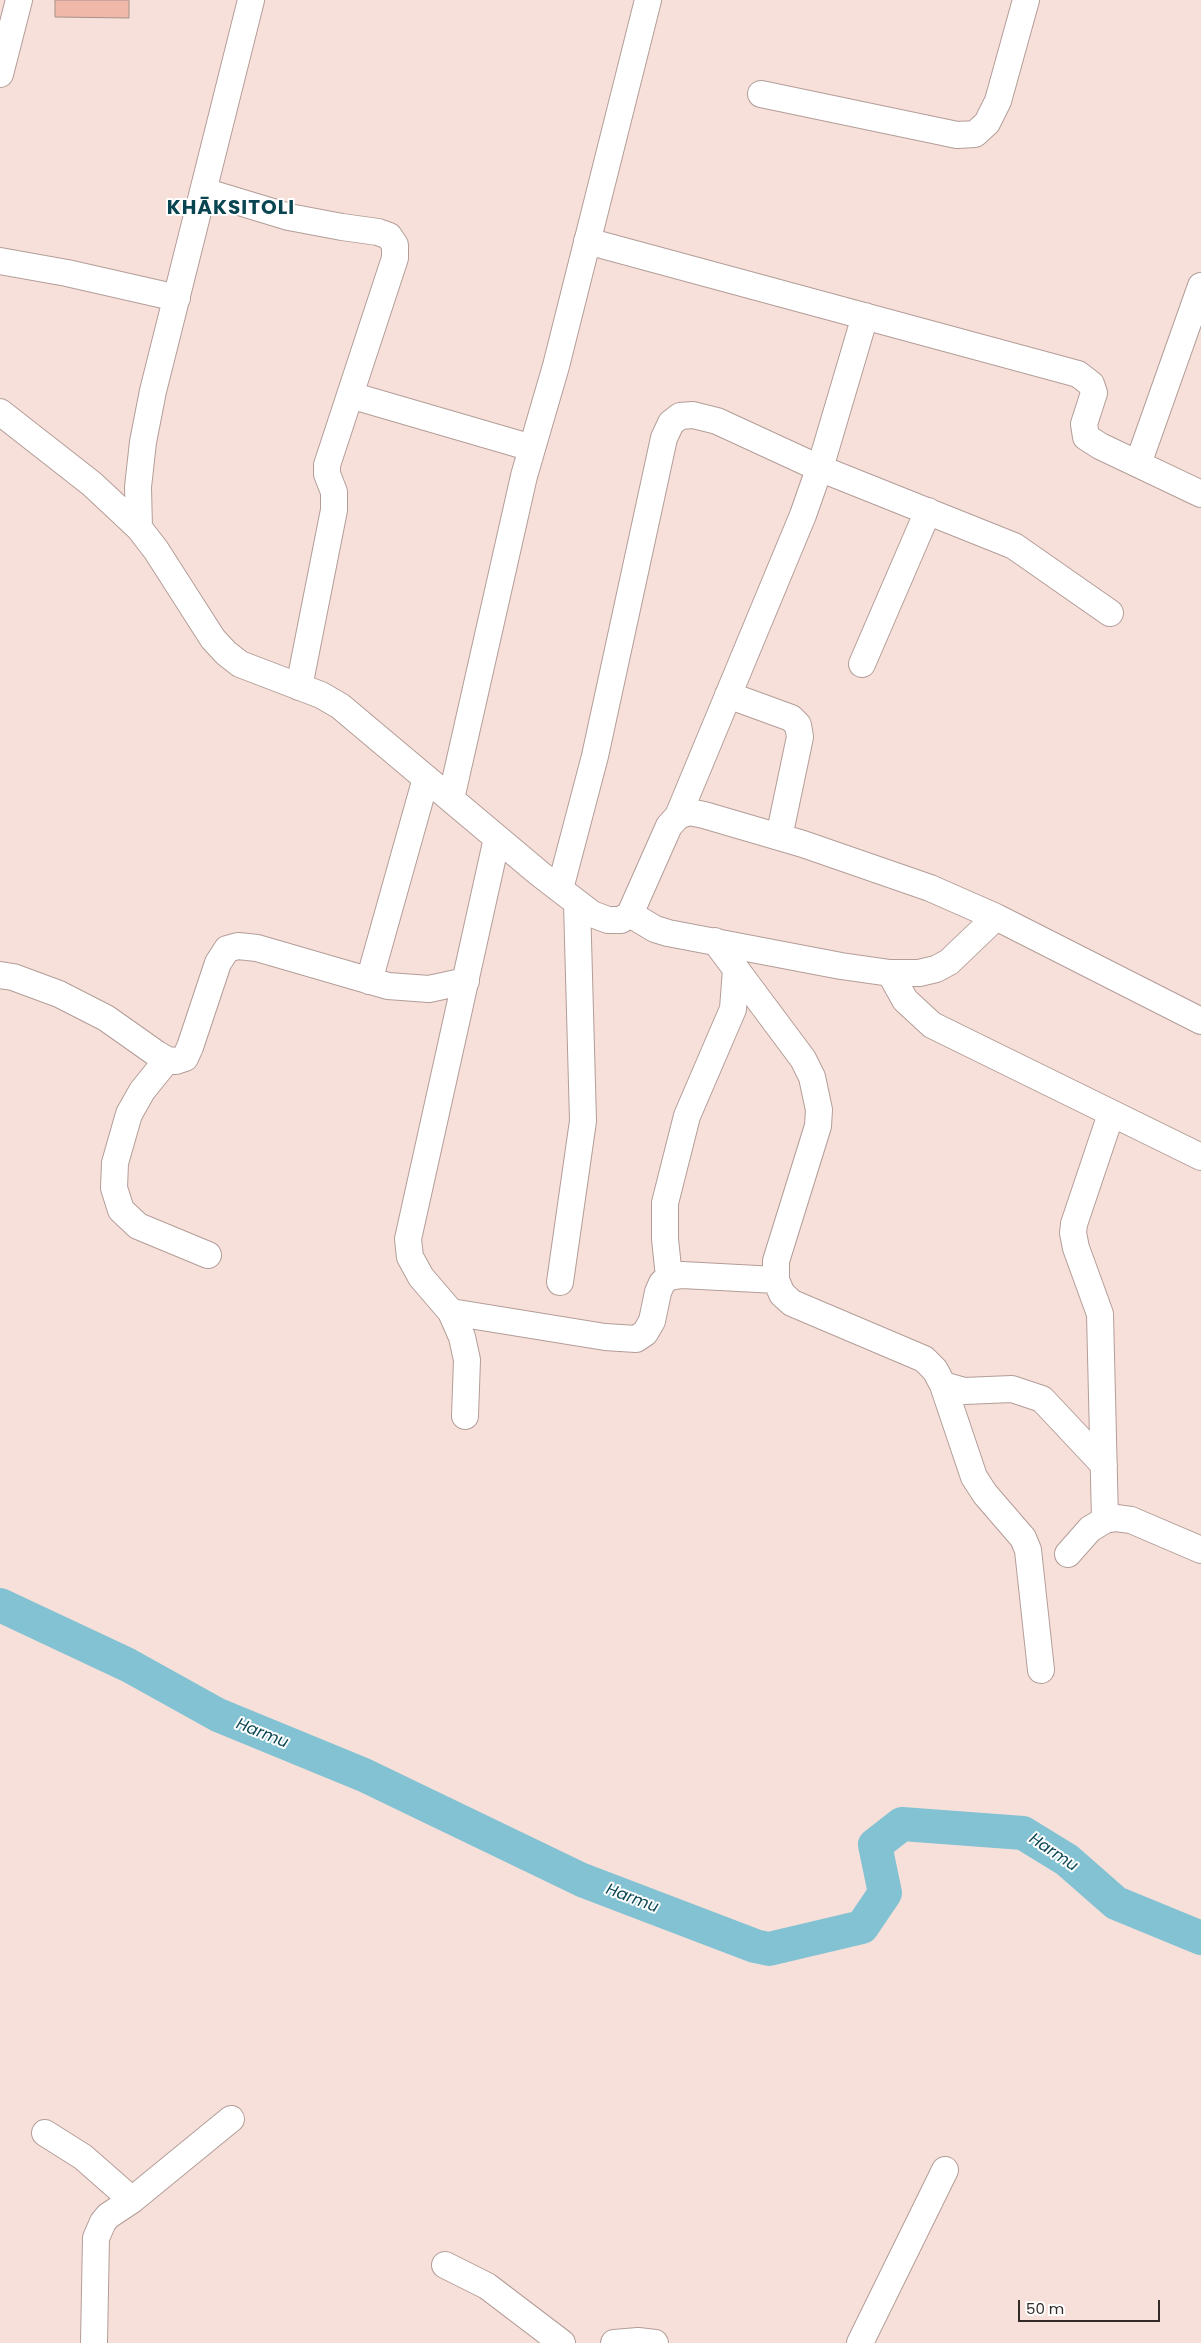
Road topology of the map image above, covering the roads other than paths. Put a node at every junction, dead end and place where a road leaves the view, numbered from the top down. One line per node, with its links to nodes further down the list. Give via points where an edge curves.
1 (19, 0): 5 (street)
2 (251, 0): 7 (street)
3 (648, 0): 8 (street)
4 (1026, 0): 6 (street, via 998,101 986,124 975,134 957,135)
5 (0, 74)
6 (761, 94)
7 (203, 191): 11 (street); 13 (street, via 289,217 389,236 395,245 395,258)
8 (588, 241): 12 (street); 15 (street)
9 (0, 261): 11 (street)
10 (1201, 286): 16 (street)
11 (176, 298): 20 (street, via 142,442)
12 (865, 316): 16 (street, via 1078,374 1091,384 1094,393 1084,424 1086,437); 17 (street)
13 (350, 394): 15 (street); 23 (street, via 327,465 334,492 334,510)
14 (0, 412): 20 (street, via 92,484)
15 (532, 448): 26 (street)
16 (1138, 464): 18 (street)
17 (819, 468): 19 (street); 24 (street, via 803,515); 30 (street, via 717,421 693,415 680,416 671,423 664,438 595,756)
18 (1201, 494)
19 (928, 511): 21 (street, via 1014,546); 22 (street)
20 (139, 528): 23 (street, via 226,653 240,664)
21 (1110, 613)
22 (862, 664)
23 (300, 687): 25 (street, via 340,706)
24 (728, 696): 27 (street); 28 (street, via 791,718 798,725 800,737)
25 (426, 778): 26 (street); 37 (street)
26 (451, 799): 29 (street)
27 (678, 816): 28 (street, via 689,812 704,815); 31 (street, via 669,826)
28 (779, 837): 32 (street, via 896,875)
29 (497, 838): 30 (street); 38 (street)
30 (569, 896): 31 (street, via 592,914 608,920 622,920); 46 (street, via 583,1121)
31 (630, 914): 33 (street, via 655,929)
32 (996, 917): 35 (street, via 949,962 936,969); 39 (street)
33 (715, 941): 34 (street); 35 (street, via 841,966)
34 (736, 969): 44 (street, via 733,1009 687,1116 665,1203); 45 (street, via 803,1060 812,1077 818,1110 818,1126 776,1261)
35 (890, 972): 41 (street, via 906,1000 932,1025)
36 (0, 975): 40 (street, via 59,994 98,1014)
37 (369, 981): 38 (street, via 429,989); 40 (street, via 257,948 238,946 227,949 218,963 185,1058)
38 (466, 981): 47 (street, via 408,1239 410,1257 421,1277)
39 (1201, 1022)
40 (167, 1060): 43 (street, via 142,1091 129,1114 115,1163 114,1188 121,1210 138,1226)
41 (1111, 1114): 42 (street); 50 (street, via 1073,1233 1100,1314)
42 (1201, 1158)
43 (208, 1255)
44 (669, 1277): 45 (street); 47 (street, via 662,1283 652,1321 645,1333 636,1339)
45 (776, 1280): 48 (street, via 782,1294 792,1303 924,1360 935,1370)
46 (560, 1282)
47 (452, 1312): 49 (street, via 467,1360)
48 (943, 1385): 50 (street, via 964,1391 1012,1389 1042,1398); 54 (street, via 974,1477 1024,1538)
49 (465, 1416)
50 (1104, 1465): 51 (street)
51 (1104, 1520): 52 (street, via 1131,1520); 53 (street, via 1090,1528)
52 (1201, 1550)
53 (1068, 1554)
54 (1042, 1670)
55 (232, 2119): 58 (street)
56 (45, 2133): 58 (street, via 83,2157)
57 (945, 2170): 64 (street)
58 (132, 2200): 60 (street, via 108,2216 96,2238)
59 (445, 2265): 61 (street, via 487,2286)
60 (94, 2343)
61 (562, 2343)
62 (614, 2343): 63 (street)
63 (655, 2343)
64 (860, 2343)

